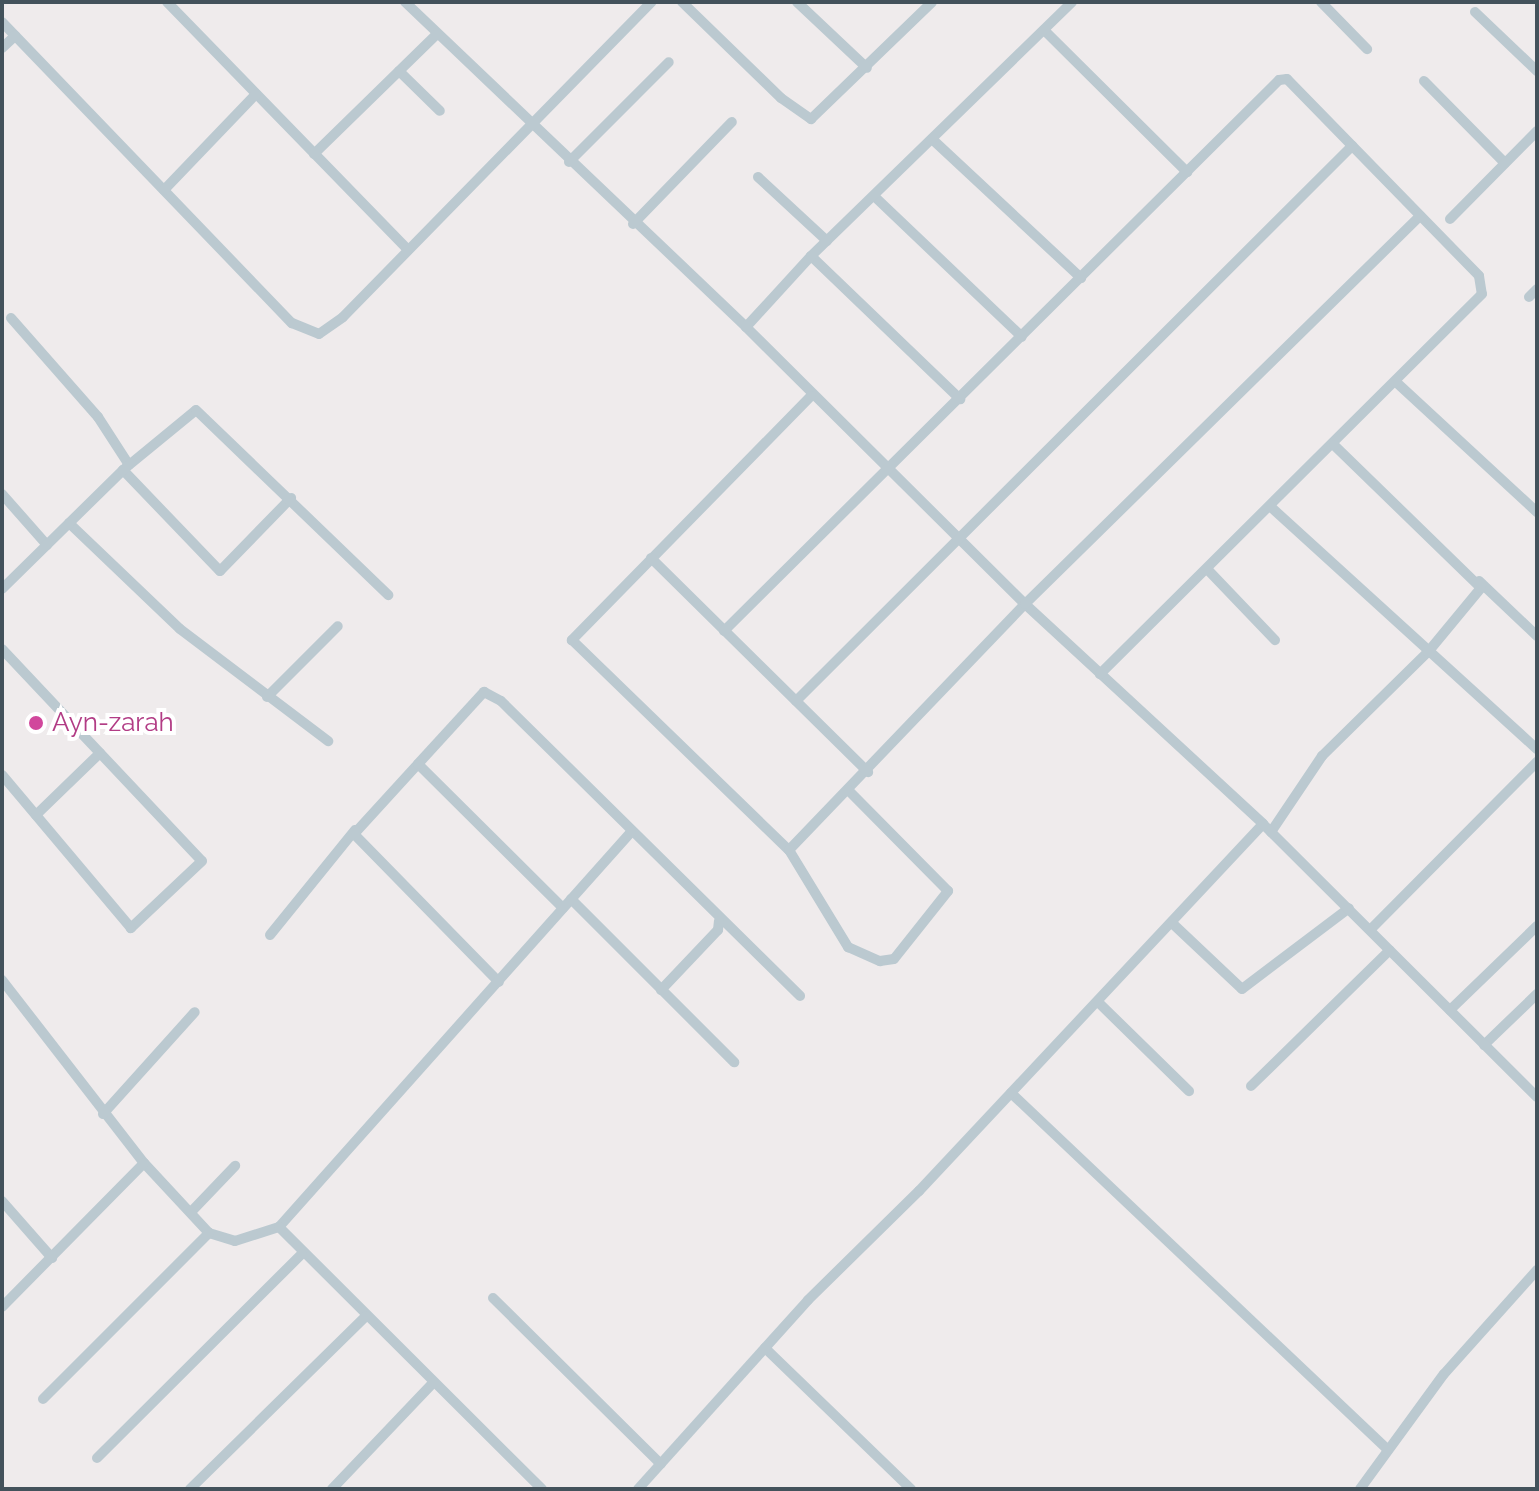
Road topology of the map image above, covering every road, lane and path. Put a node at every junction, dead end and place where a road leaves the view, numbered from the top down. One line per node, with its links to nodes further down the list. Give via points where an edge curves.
1 (167, 2): 21 (street)
2 (405, 2): 12 (street)
3 (652, 2): 24 (street)
4 (682, 2): 17 (street, via 804,117 819,115)
5 (797, 2): 17 (street)
6 (932, 2): 17 (street)
7 (1072, 2): 11 (street)
8 (1321, 2): 15 (street)
9 (1475, 12): 19 (street)
10 (2, 22): 13 (street)
11 (1044, 30): 26 (street); 31 (street)
12 (437, 34): 18 (street); 24 (street)
13 (15, 36): 14 (street); 33 (street)
14 (2, 48)
15 (1367, 49)
16 (669, 62): 29 (street)
17 (867, 68)
18 (399, 71): 22 (street); 28 (street)
19 (1537, 71)
20 (1424, 81): 30 (street)
21 (256, 94): 28 (street); 33 (street)
22 (440, 111)
23 (732, 122): 37 (street)
24 (531, 126): 29 (street); 39 (street)
25 (1537, 131): 30 (street)
26 (932, 139): 34 (street); 41 (street)
27 (1352, 146): 31 (street, via 1287,79 1279,80); 35 (street); 56 (street)
28 (314, 154): 39 (street)
29 (569, 162): 37 (street)
30 (1505, 163): 36 (street)
31 (1187, 172): 41 (street)
32 (758, 177): 38 (street)
33 (164, 190): 39 (street, via 292,323 310,334 330,329)
34 (874, 196): 38 (street); 44 (street)
35 (1420, 216): 45 (street, via 1483,284 1482,294); 63 (street)
36 (1450, 219)
37 (633, 224): 43 (street)
38 (827, 241): 40 (street)
39 (408, 250)
40 (811, 256): 43 (street); 47 (street)
41 (1081, 278): 44 (street)
42 (11, 318): 50 (street, via 98,417)
43 (746, 327): 46 (street)
44 (1022, 337): 47 (street)
45 (1396, 382): 48 (street); 54 (street)
46 (811, 396): 49 (street); 58 (street)
47 (960, 399): 49 (street)
48 (1334, 445): 53 (street); 60 (street)
49 (886, 467): 56 (street); 65 (street)
50 (126, 468): 52 (street, via 196,410); 52 (street, via 220,571); 55 (street)
51 (2, 494): 57 (street)
52 (291, 498): 62 (street)
53 (1272, 508): 59 (street); 69 (street)
54 (1536, 510)
55 (69, 523): 57 (street); 71 (street, via 180,629)
56 (957, 538): 63 (street); 72 (street)
57 (47, 545): 61 (street)
58 (651, 558): 65 (street); 85 (street, via 574,636 574,644)
59 (1208, 570): 67 (street); 70 (street)
60 (1478, 580): 66 (street); 69 (street, via 1479,595)
61 (2, 589)
62 (388, 595)
63 (1025, 604): 70 (street); 78 (street)
64 (338, 626): 71 (street)
65 (724, 631): 72 (street)
66 (1537, 636)
67 (1275, 640)
68 (2, 649): 75 (street)
69 (1428, 652): 74 (street); 82 (street, via 1322,756)
70 (1100, 674): 82 (street)
71 (267, 697): 73 (street)
72 (796, 701): 78 (street)
73 (328, 741)
74 (1537, 749)
75 (100, 753): 81 (street); 81 (street, via 202,861 131,928)
76 (1537, 762): 91 (street)
77 (418, 764): 83 (street); 84 (street, via 479,695 490,692); 86 (street)
78 (868, 772): 80 (street)
79 (2, 775): 81 (street)
80 (849, 791): 85 (street); 85 (street, via 948,891 894,959 880,961 848,947)
81 (36, 815)
82 (1267, 828): 87 (street); 89 (street)
83 (355, 830): 92 (street); 95 (street)
84 (631, 832): 86 (street); 88 (street)
85 (789, 850)
86 (567, 904): 95 (street); 96 (street)
87 (1349, 908): 89 (street, via 1242,989); 91 (street)
88 (719, 921): 96 (street, via 721,927); 98 (street)
89 (1172, 923): 99 (street)
90 (1537, 926): 100 (street)
91 (1370, 930): 93 (street)
92 (270, 935)
93 (1390, 950): 100 (street); 104 (street)
94 (2, 980): 108 (street)
95 (499, 982): 113 (street)
96 (661, 990): 103 (street)
97 (1537, 994): 102 (street)
98 (800, 996)
99 (1099, 1003): 105 (street); 106 (street)
100 (1450, 1010): 102 (street)
101 (195, 1012): 108 (street)
102 (1484, 1045): 107 (street)
103 (734, 1062)
104 (1251, 1086)
105 (1189, 1091)
106 (1011, 1093): 121 (street); 124 (street)
107 (1537, 1095)
108 (103, 1114): 109 (street)
109 (144, 1163): 112 (street); 116 (street)
110 (235, 1166): 112 (street)
111 (2, 1201): 116 (street)
112 (191, 1212): 114 (street)
113 (279, 1227): 114 (street, via 226,1242); 115 (street)
114 (209, 1233): 123 (street)
115 (302, 1254): 120 (street); 125 (street)
116 (52, 1258): 119 (street)
117 (1537, 1270): 124 (street, via 1444,1374)
118 (493, 1298): 126 (street)
119 (2, 1307)
120 (366, 1316): 122 (street); 127 (street)
121 (765, 1348): 126 (street); 131 (street)
122 (433, 1383): 128 (street); 129 (street)
123 (43, 1399)
124 (1387, 1449): 132 (street)
125 (97, 1458)
126 (661, 1464): 130 (street)
127 (190, 1489)
128 (332, 1489)
129 (542, 1489)
130 (638, 1489)
131 (911, 1489)
132 (1360, 1489)

